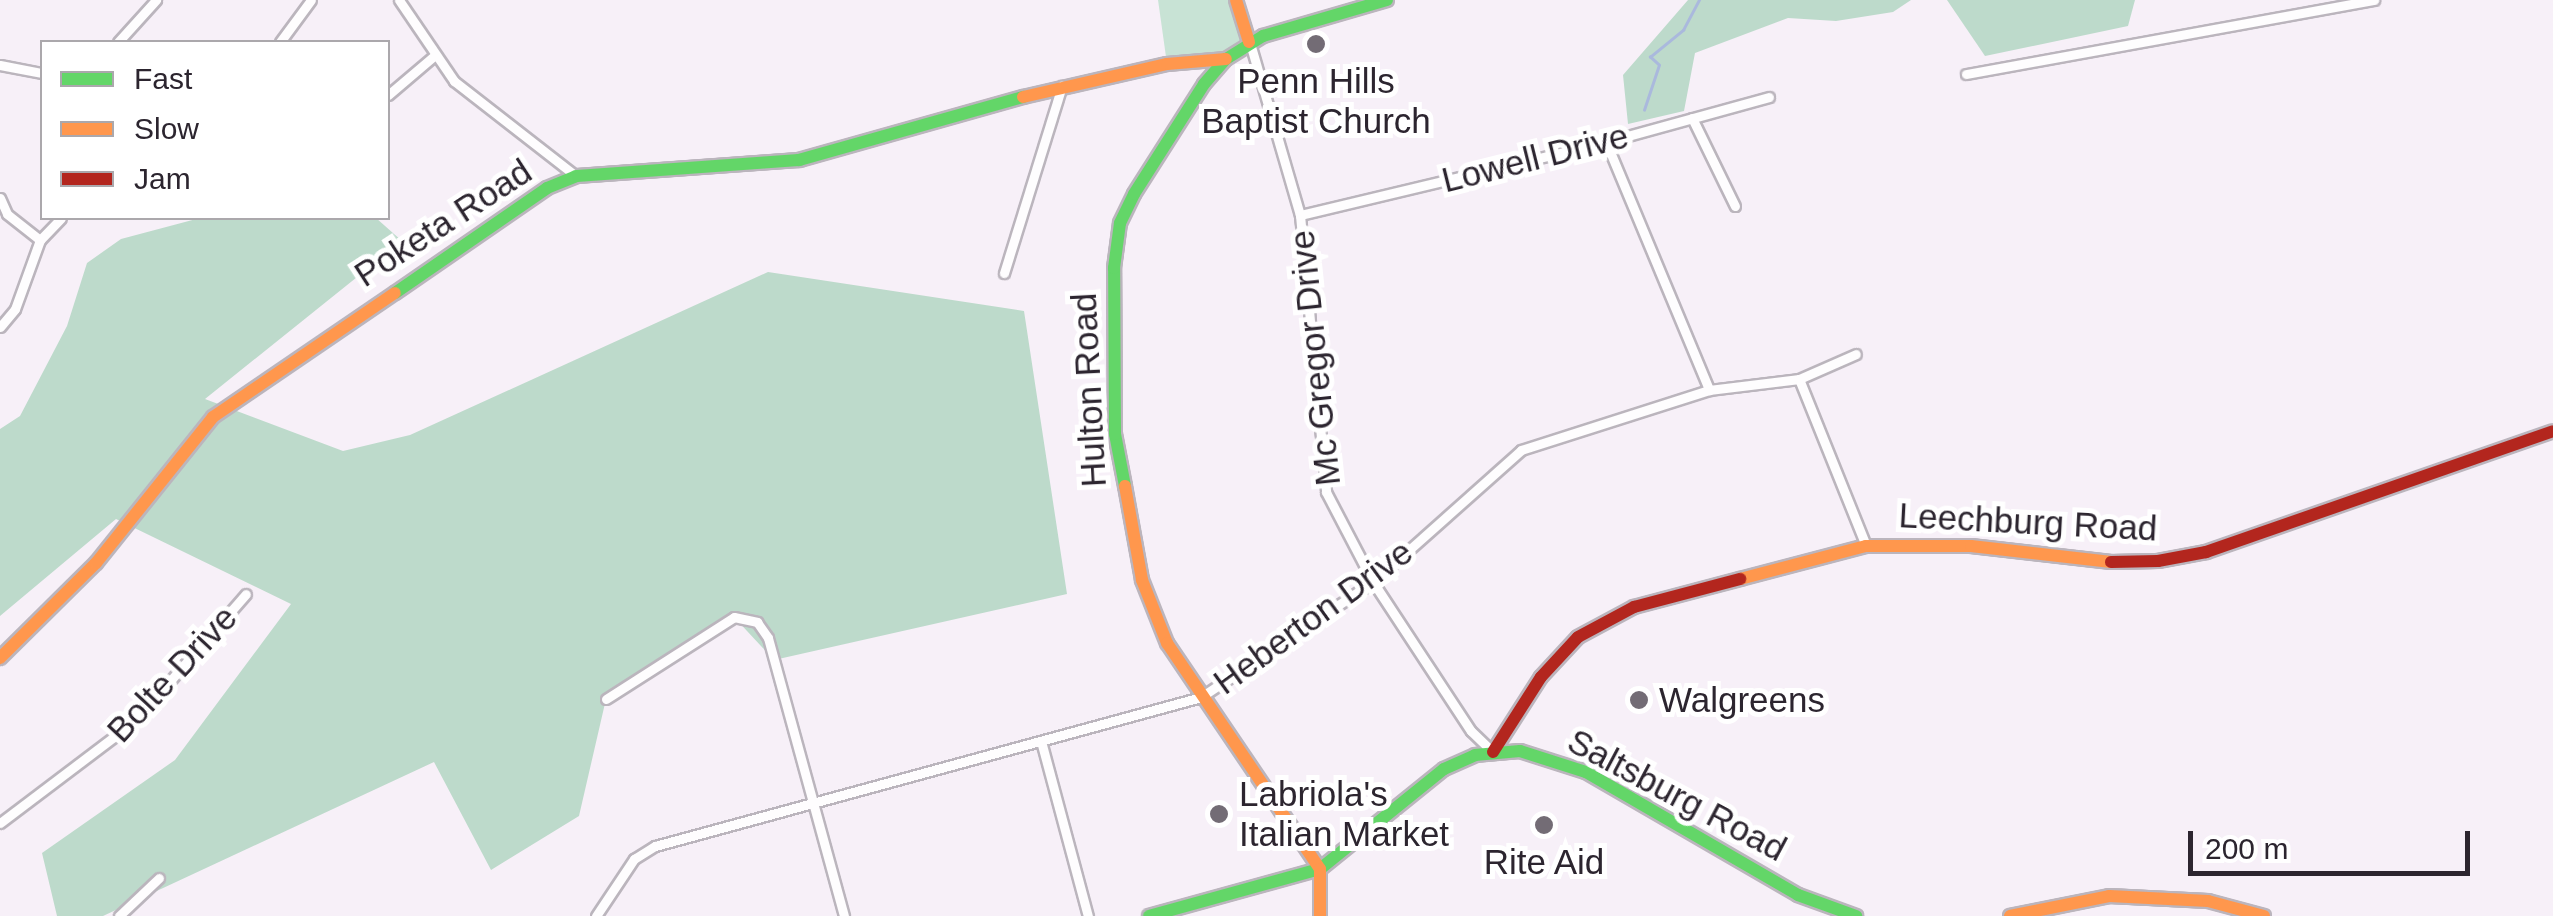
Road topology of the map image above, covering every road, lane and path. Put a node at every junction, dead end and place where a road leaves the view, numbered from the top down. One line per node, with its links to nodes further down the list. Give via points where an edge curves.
1 (156, 0): 7 (street)
2 (311, 0): 8 (street)
3 (399, 0): 10 (street)
4 (1236, 0): 9 (street)
5 (1387, 0): 9 (street, Hulton Road)
6 (2374, 0): 14 (street)
7 (120, 40)
8 (281, 40)
9 (1249, 42): 11 (street, Hulton Road); 23 (street, Mc Gregor Drive)
10 (434, 56): 16 (street); 20 (street, via 486,110)
11 (1226, 59): 15 (street, Poketa Road); 36 (street, Hulton Road, via 1134,194 1120,223 1114,268 1115,434 1135,555 1167,642)
12 (0, 65): 13 (street)
13 (40, 72)
14 (1966, 74)
15 (1062, 86): 20 (street, Poketa Road, via 799,160); 26 (street)
16 (390, 93)
17 (1769, 97): 18 (street, Lowell Drive)
18 (1692, 118): 19 (street, Lowell Drive); 22 (street)
19 (1606, 142): 23 (street, Lowell Drive); 30 (street)
20 (576, 176): 35 (street, Poketa Road, via 493,222 213,418 96,563)
21 (0, 198): 25 (street, via 7,214)
22 (1736, 206)
23 (1300, 215): 33 (street, Mc Gregor Drive, via 1326,492)
24 (59, 220): 25 (street)
25 (40, 240): 27 (street, via 15,308)
26 (1004, 273)
27 (0, 327)
28 (1856, 354): 29 (street, Heberton Drive)
29 (1799, 380): 30 (street, Heberton Drive); 32 (street)
30 (1709, 390): 33 (street, Heberton Drive, via 1521,450)
31 (2553, 430): 32 (street, Leechburg Road, via 2206,552 2158,561 1971,546)
32 (1866, 546): 39 (street, Leechburg Road, via 1634,607 1578,637 1541,677)
33 (1373, 582): 36 (street, Heberton Drive); 39 (street, Mc Gregor Drive, via 1471,730)
34 (246, 594): 41 (street, Bolte Drive, via 136,720)
35 (0, 658)
36 (1201, 697): 38 (street, Heberton Drive); 42 (street, Hulton Road)
37 (606, 699): 40 (street, via 712,629 747,617 768,638)
38 (1041, 741): 40 (street, Heberton Drive); 47 (street)
39 (1493, 752): 42 (street, Saltsburg Road, via 1461,760 1425,781); 50 (street, Saltsburg Road, via 1520,751 1566,763 1798,895)
40 (814, 800): 45 (street, Heberton Drive, via 655,846 634,859); 46 (street)
41 (0, 822)
42 (1320, 870): 48 (street, Saltsburg Road); 49 (street)
43 (159, 878): 44 (street)
44 (120, 916)
45 (596, 916)
46 (844, 916)
47 (1088, 916)
48 (1149, 916)
49 (1320, 916)
50 (1856, 916)
51 (2010, 916): 52 (street, via 2109,896 2208,901)
52 (2264, 916)

